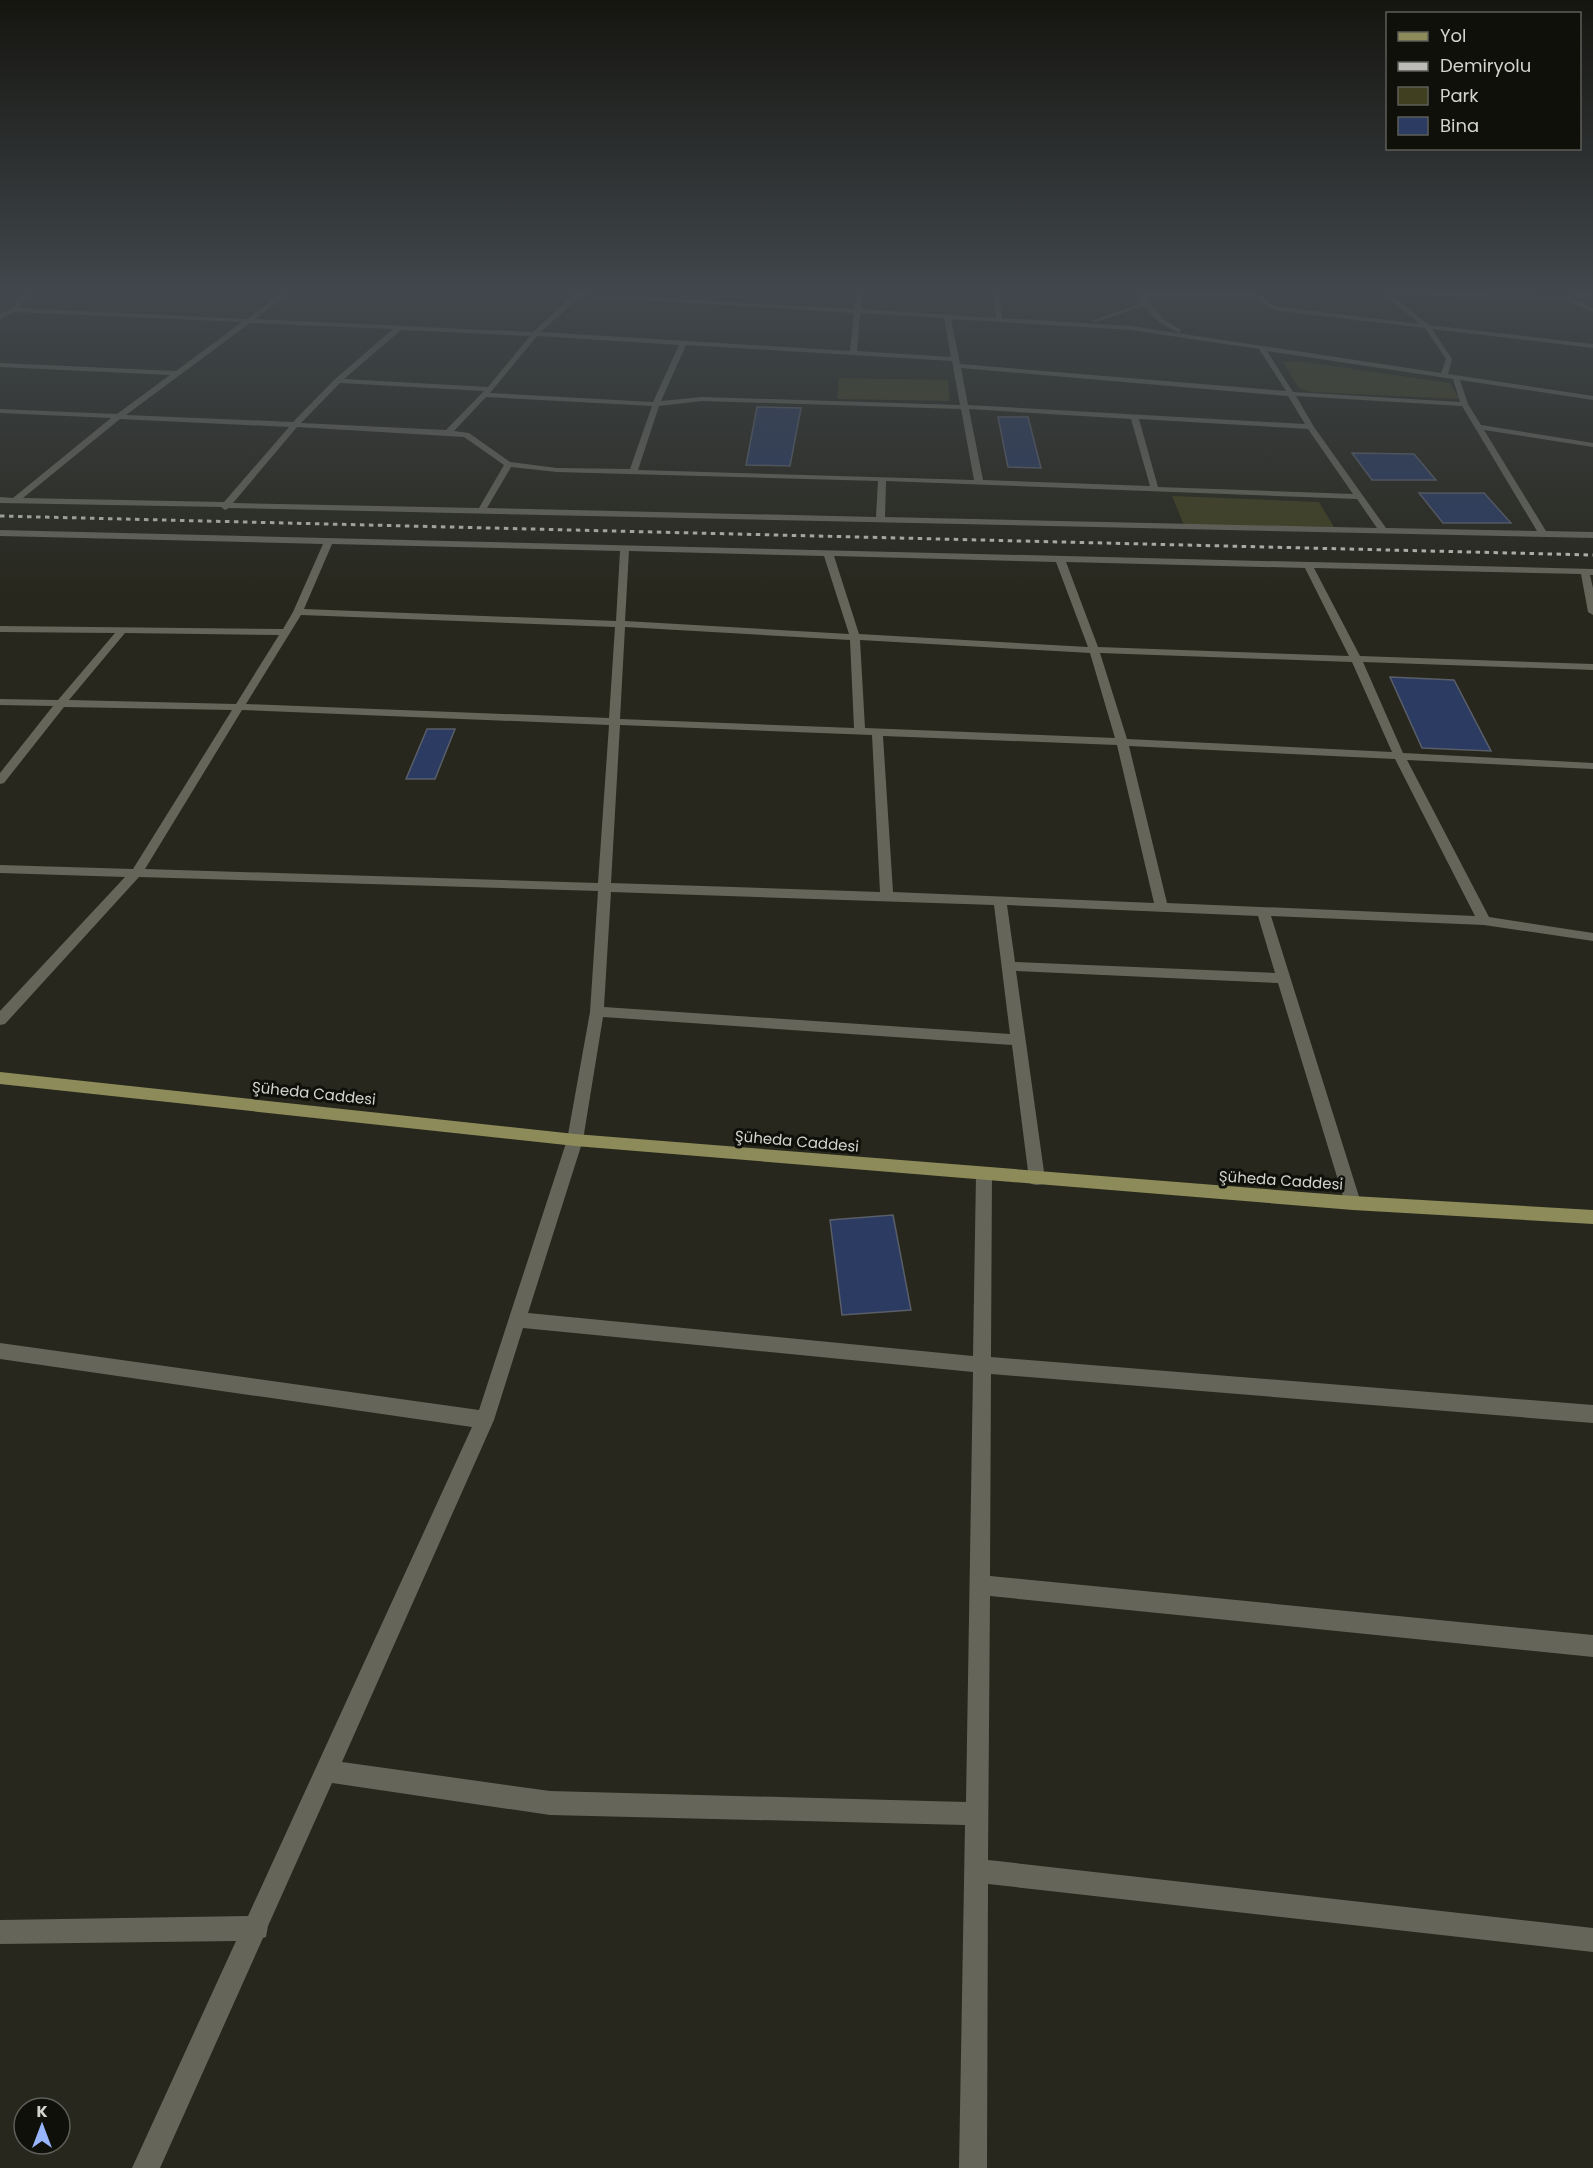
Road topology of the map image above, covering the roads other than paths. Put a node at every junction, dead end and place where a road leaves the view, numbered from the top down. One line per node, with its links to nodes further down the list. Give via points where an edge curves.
1 (147, 394): 17 (street)
2 (325, 394): 18 (street)
3 (485, 394): 21 (street)
4 (518, 394): 12 (street)
5 (660, 394): 12 (street)
6 (963, 394): 14 (street)
7 (1291, 394): 19 (street)
8 (1294, 394): 13 (street)
9 (1461, 394): 13 (street)
10 (1567, 394): 11 (street)
11 (1592, 398)
12 (656, 404): 14 (street, via 702,399); 24 (street)
13 (1464, 404): 20 (street)
14 (965, 407): 16 (street); 26 (street)
15 (0, 411): 17 (street)
16 (1134, 415): 19 (street); 27 (street)
17 (119, 416): 18 (street); 30 (street)
18 (297, 424): 21 (street); 31 (street)
19 (1310, 427): 28 (street)
20 (1478, 427): 22 (street); 36 (street)
21 (448, 432): 23 (street, via 466,435)
22 (1593, 445)
23 (508, 464): 24 (street); 32 (street)
24 (633, 472): 25 (street)
25 (882, 479): 26 (street); 33 (street)
26 (979, 483): 27 (street)
27 (1155, 490): 28 (street)
28 (1358, 497): 34 (street)
29 (0, 500): 30 (street)
30 (14, 501): 31 (street)
31 (225, 507): 32 (street)
32 (481, 512): 33 (street)
33 (880, 521): 34 (street)
34 (1383, 530): 36 (street)
35 (0, 533): 38 (street)
36 (1543, 533): 37 (street)
37 (1593, 535)
38 (329, 541): 39 (street); 44 (street)
39 (625, 548): 40 (street); 46 (street)
40 (828, 553): 41 (street); 50 (street)
41 (1060, 559): 42 (street); 51 (street)
42 (1308, 565): 43 (street); 52 (street)
43 (1589, 572): 45 (street)
44 (298, 612): 46 (street); 49 (street)
45 (1593, 612)
46 (620, 624): 50 (street); 57 (street)
47 (0, 629): 48 (street)
48 (122, 631): 49 (street); 55 (street)
49 (285, 632): 56 (street)
50 (855, 638): 51 (street); 58 (street)
51 (1094, 650): 52 (street); 60 (street)
52 (1356, 659): 53 (street); 61 (street)
53 (1593, 667)
54 (0, 702): 55 (street)
55 (62, 702): 56 (street); 63 (street)
56 (237, 707): 57 (street); 65 (street)
57 (616, 723): 58 (street); 66 (street)
58 (860, 732): 59 (street)
59 (877, 733): 60 (street); 67 (street)
60 (1122, 742): 61 (street); 69 (street)
61 (1399, 756): 62 (street); 71 (street)
62 (1593, 766)
63 (0, 781)
64 (0, 869): 65 (street)
65 (137, 872): 66 (street); 76 (street)
66 (603, 886): 67 (street); 75 (street)
67 (887, 896): 68 (street)
68 (1000, 901): 69 (street); 73 (street)
69 (1162, 908): 70 (street)
70 (1263, 912): 71 (street); 74 (street)
71 (1484, 921): 72 (street)
72 (1593, 937)
73 (1009, 966): 74 (street); 77 (street)
74 (1283, 978): 82 (street)
75 (597, 1012): 77 (street); 79 (street)
76 (0, 1020)
77 (1020, 1040): 81 (street)
78 (0, 1078): 79 (main road, Şüheda Caddesi)
79 (575, 1140): 80 (main road, Şüheda Caddesi); 84 (street)
80 (984, 1174): 81 (main road, Şüheda Caddesi); 86 (street)
81 (1037, 1179): 82 (main road, Şüheda Caddesi)
82 (1353, 1203): 83 (main road, Şüheda Caddesi)
83 (1593, 1217)
84 (518, 1320): 86 (street); 88 (street)
85 (0, 1351): 88 (street)
86 (982, 1365): 87 (street); 89 (street)
87 (1593, 1414)
88 (485, 1420): 91 (street)
89 (979, 1585): 90 (street); 92 (street)
90 (1593, 1646)
91 (328, 1771): 92 (street, via 550,1803); 94 (street)
92 (977, 1814): 93 (street)
93 (976, 1871): 96 (street); 98 (street)
94 (256, 1928): 95 (street); 97 (street)
95 (0, 1932)
96 (1593, 1940)
97 (146, 2168)
98 (973, 2168)

